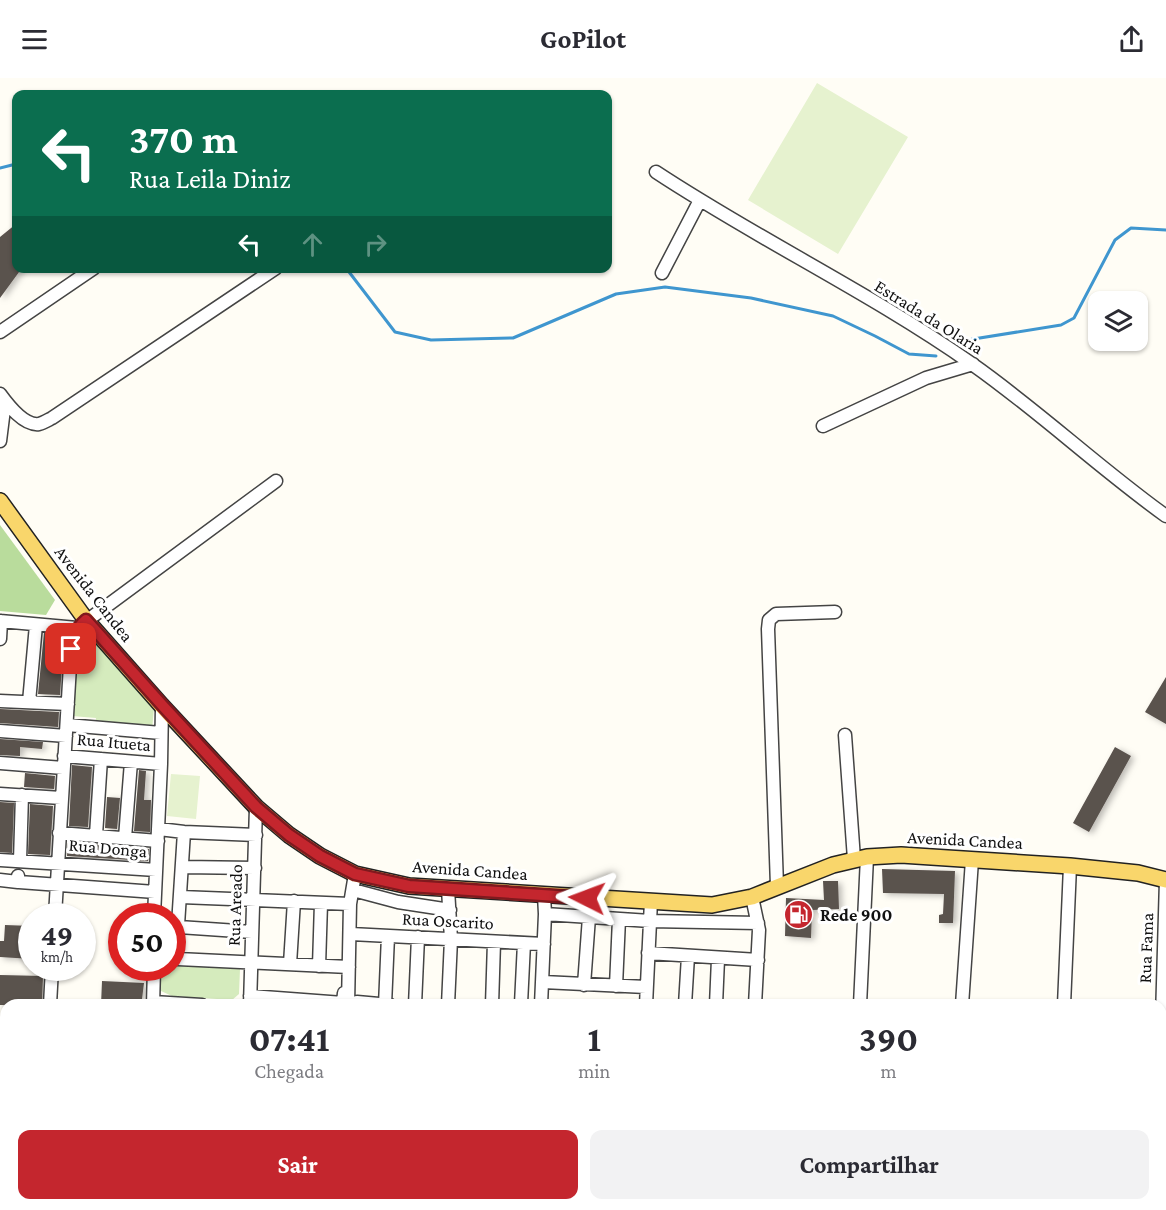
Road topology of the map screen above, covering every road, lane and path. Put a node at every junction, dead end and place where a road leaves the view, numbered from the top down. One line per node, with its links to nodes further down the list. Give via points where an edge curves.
1 (656, 172): 2 (street, Estrada da Olaria)
2 (700, 201): 5 (street); 7 (street, Estrada da Olaria)
3 (87, 273): 6 (street)
4 (269, 273): 8 (street, via 52,418 29,423)
5 (662, 273)
6 (0, 332)
7 (973, 364): 9 (street, via 926,378); 13 (street, Estrada da Olaria)
8 (2, 398): 10 (street)
9 (823, 426)
10 (0, 441)
11 (276, 481): 16 (street)
12 (0, 501): 16 (main road, Avenida Candea)
13 (1166, 516)
14 (835, 612): 55 (street, via 776,614 769,620)
15 (1, 621): 17 (street); 18 (street)
16 (81, 624): 17 (street); 21 (street, via 72,638); 22 (main road, Avenida Candea)
17 (36, 625): 20 (street)
18 (0, 639)
19 (0, 701): 20 (street)
20 (30, 702): 21 (street)
21 (68, 704): 23 (street)
22 (162, 705): 25 (street); 35 (main road, Avenida Candea)
23 (66, 730): 24 (street); 25 (street); 28 (street)
24 (0, 731)
25 (161, 733): 31 (street)
26 (845, 735): 42 (street)
27 (101, 759): 28 (street, Rua Itueta); 29 (street, Rua Itueta); 38 (street)
28 (64, 762): 30 (street, Rua Itueta); 34 (street)
29 (131, 762): 31 (street, Rua Itueta); 41 (street)
30 (0, 763)
31 (162, 764): 39 (street)
32 (0, 794): 33 (street)
33 (22, 795): 34 (street); 45 (street)
34 (61, 798): 36 (street)
35 (256, 807): 40 (street, Rua Areado); 51 (main road, Avenida Candea, via 307,849)
36 (59, 832): 38 (street); 46 (street)
37 (184, 832): 39 (street); 40 (street); 48 (street)
38 (96, 835): 41 (street)
39 (158, 835): 41 (street); 50 (street)
40 (256, 835): 49 (street, Rua Areado)
41 (125, 838)
42 (861, 858): 44 (main road, Avenida Candea, via 901,855); 55 (main road, Avenida Candea); 114 (street)
43 (0, 860): 45 (street, Rua Donga)
44 (972, 860): 47 (main road, Avenida Candea); 115 (street)
45 (20, 861): 46 (street, Rua Donga)
46 (58, 862): 50 (street, Rua Donga); 54 (street)
47 (1070, 866): 53 (main road, Avenida Candea); 116 (street)
48 (183, 867): 49 (street); 60 (street)
49 (255, 868): 62 (street, Rua Areado)
50 (156, 870): 58 (street)
51 (355, 874): 56 (main road, Avenida Candea, via 409,886); 57 (street)
52 (0, 880): 54 (street, via 18,882 18,876 19,882)
53 (1166, 880): 117 (street, Rua Fama)
54 (57, 885): 58 (street); 65 (street)
55 (777, 886): 61 (main road, Avenida Candea)
56 (448, 889): 59 (main road, Avenida Candea); 70 (street)
57 (353, 890): 69 (street); 70 (street)
58 (155, 892): 66 (street)
59 (544, 895): 63 (main road, Avenida Candea); 71 (street)
60 (181, 897): 62 (street); 67 (street)
61 (752, 897): 63 (main road, Avenida Candea, via 712,905); 75 (street)
62 (254, 900): 64 (street); 77 (street, Rua Areado)
63 (651, 901): 74 (street)
64 (294, 902): 68 (street); 91 (street)
65 (56, 903)
66 (155, 903)
67 (181, 903)
68 (321, 903): 69 (street); 92 (street)
69 (350, 904): 78 (street)
70 (450, 910): 81 (street)
71 (545, 914): 72 (street); 84 (street)
72 (589, 917): 73 (street); 97 (street)
73 (619, 919): 74 (street); 98 (street)
74 (650, 921): 75 (street); 85 (street)
75 (758, 922): 89 (street)
76 (186, 927): 77 (street)
77 (252, 932): 90 (street, Rua Areado)
78 (351, 934): 79 (street, Rua Oscarito); 93 (street)
79 (388, 936): 80 (street, Rua Oscarito); 104 (street)
80 (418, 937): 81 (street, Rua Oscarito); 105 (street)
81 (451, 939): 82 (street, Rua Oscarito); 106 (street)
82 (494, 942): 83 (street, Rua Oscarito); 107 (street)
83 (524, 943): 84 (street, Rua Oscarito); 108 (street)
84 (544, 944): 96 (street)
85 (648, 953): 86 (street); 99 (street)
86 (688, 956): 87 (street); 111 (street)
87 (718, 958): 89 (street); 112 (street)
88 (186, 959): 90 (street)
89 (758, 960): 113 (street)
90 (251, 963): 91 (street); 102 (street, Rua Areado)
91 (290, 964): 92 (street)
92 (319, 966): 93 (street)
93 (346, 967): 103 (street)
94 (51, 981): 100 (street)
95 (154, 981): 101 (street)
96 (543, 982): 97 (street); 109 (street)
97 (584, 984): 98 (street)
98 (616, 986): 99 (street)
99 (646, 987): 110 (street)
100 (50, 999)
101 (153, 999)
102 (250, 999)
103 (349, 999)
104 (385, 999)
105 (415, 999)
106 (448, 999)
107 (492, 999)
108 (521, 999)
109 (542, 999)
110 (646, 999)
111 (685, 999)
112 (716, 999)
113 (755, 999)
114 (860, 999)
115 (962, 999)
116 (1064, 999)
117 (1163, 999)

